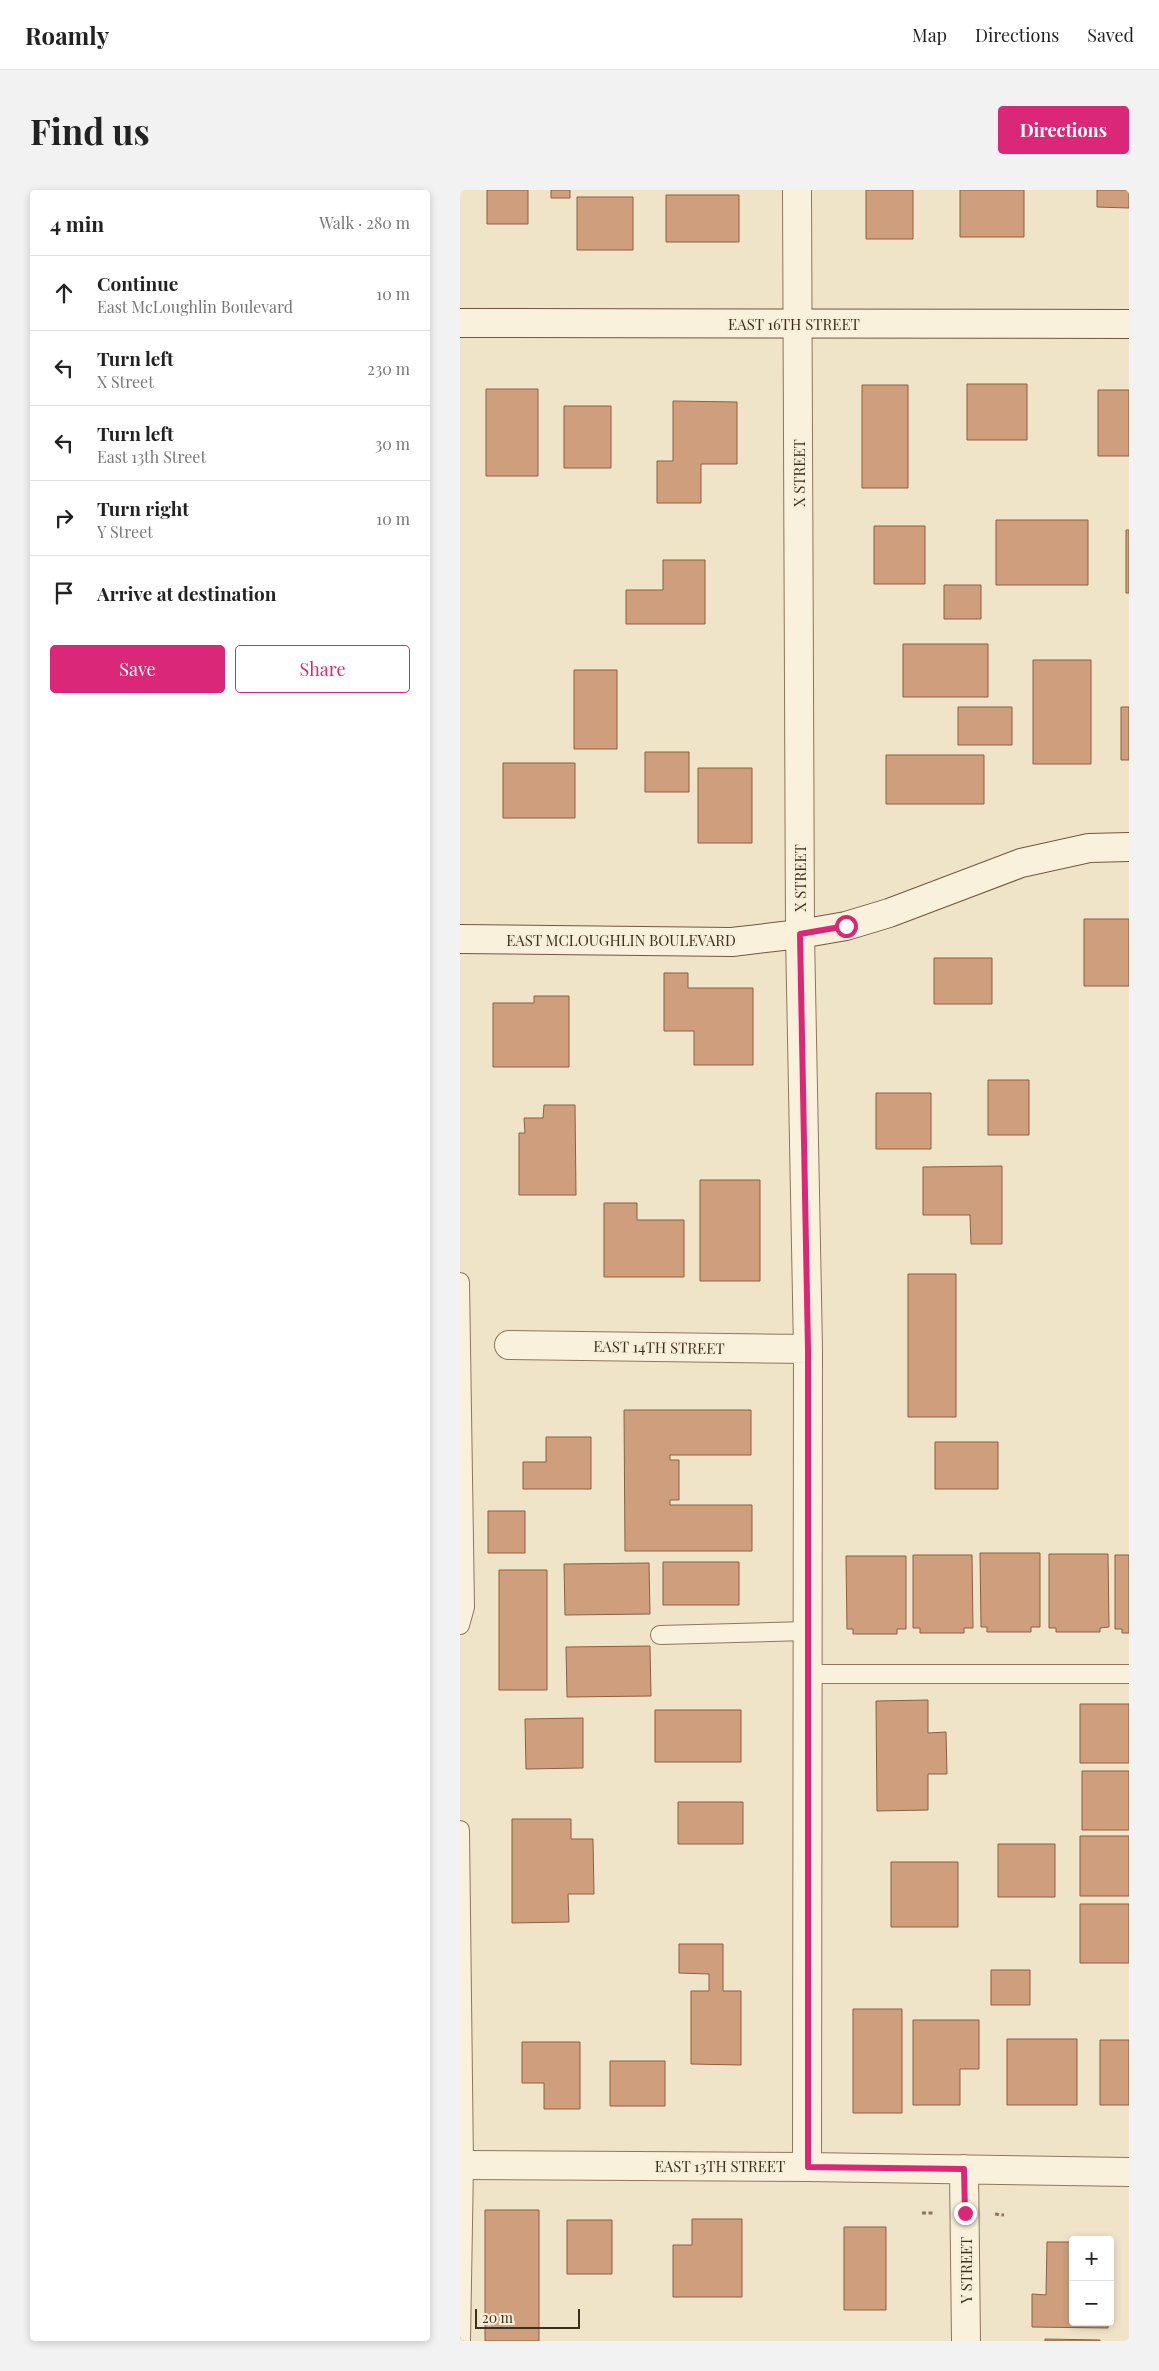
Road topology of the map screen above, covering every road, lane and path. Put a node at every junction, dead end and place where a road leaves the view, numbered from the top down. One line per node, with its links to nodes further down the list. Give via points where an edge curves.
1 (797, 190): 3 (street, X STREET)
2 (460, 323): 3 (street, EAST 16TH STREET)
3 (798, 324): 4 (street, EAST 16TH STREET); 6 (street, X STREET)
4 (1129, 324)
5 (1129, 847): 6 (street, EAST MCLOUGHLIN BOULEVARD, via 1089,848 1021,863 889,913 846,926)
6 (800, 934): 7 (street, EAST MCLOUGHLIN BOULEVARD, via 732,942); 10 (street, X STREET)
7 (460, 939)
8 (460, 1282): 11 (lane, via 465,1606)
9 (509, 1345): 10 (street, EAST 14TH STREET)
10 (808, 1349): 12 (street, X STREET)
11 (460, 1625)
12 (808, 1631): 13 (lane); 14 (street, X STREET)
13 (660, 1635)
14 (808, 1674): 15 (lane); 18 (street, X STREET)
15 (1129, 1674)
16 (460, 1830): 17 (lane)
17 (462, 2165): 18 (street, EAST 13TH STREET); 23 (lane)
18 (808, 2167): 19 (street, EAST 13TH STREET)
19 (964, 2169): 20 (street, EAST 13TH STREET); 24 (street, Y STREET)
20 (1129, 2172)
21 (922, 2213): 22 (path)
22 (933, 2213)
23 (461, 2341)
24 (966, 2341)

